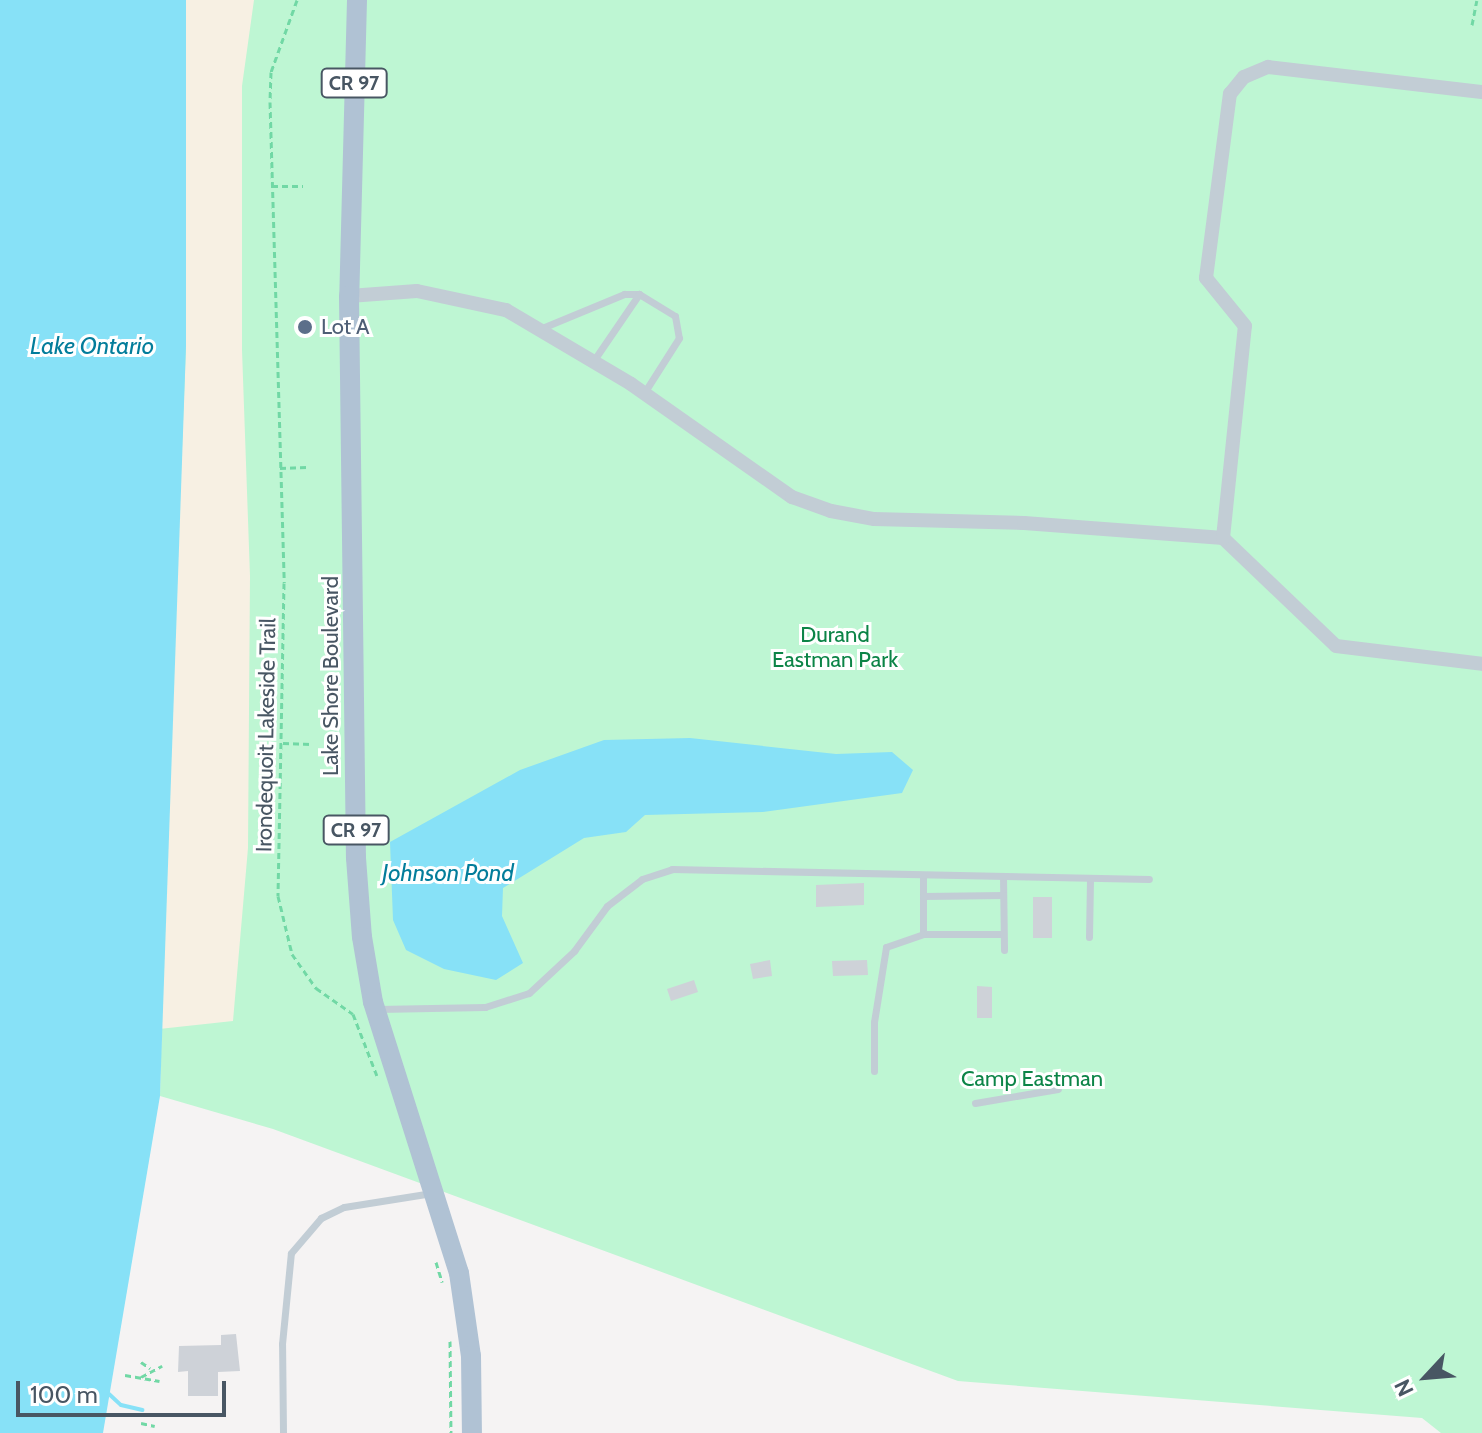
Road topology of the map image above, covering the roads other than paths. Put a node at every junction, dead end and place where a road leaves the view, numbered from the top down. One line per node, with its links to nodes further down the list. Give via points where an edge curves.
1 (357, 0): 4 (main road, Lake Shore Boulevard / CR 97)
2 (1482, 92): 8 (street, via 1268,67 1244,77 1230,94 1206,278 1245,326)
3 (639, 294): 5 (lane, via 624,294); 6 (lane); 7 (lane, via 675,316 680,325 679,338)
4 (349, 296): 5 (street, via 417,291 467,298); 20 (main road, Lake Shore Boulevard / CR 97, via 356,858)
5 (542, 328): 6 (street)
6 (594, 360): 7 (street)
7 (644, 393): 8 (street, via 760,477 831,511 874,519 1024,523)
8 (1223, 538): 9 (street, via 1336,646)
9 (1482, 664)
10 (923, 876): 11 (lane); 15 (lane); 20 (lane, via 672,869 642,879 607,906 574,951 529,993 485,1007)
11 (1003, 876): 12 (lane); 14 (lane)
12 (1090, 878): 13 (lane); 18 (lane)
13 (1149, 879)
14 (1003, 895): 15 (lane); 17 (lane)
15 (923, 896): 16 (lane)
16 (923, 934): 17 (lane); 21 (lane, via 886,947 874,1022)
17 (1003, 934): 19 (lane)
18 (1089, 937)
19 (1004, 950)
20 (375, 1010): 24 (main road, Lake Shore Boulevard / CR 97)
21 (874, 1071)
22 (1058, 1089): 23 (lane)
23 (975, 1103)
24 (435, 1192): 25 (lane, via 344,1207 321,1218 291,1253 282,1344); 26 (main road, Lake Shore Boulevard / CR 97, via 461,1287 471,1356)
25 (283, 1433)
26 (472, 1433)

